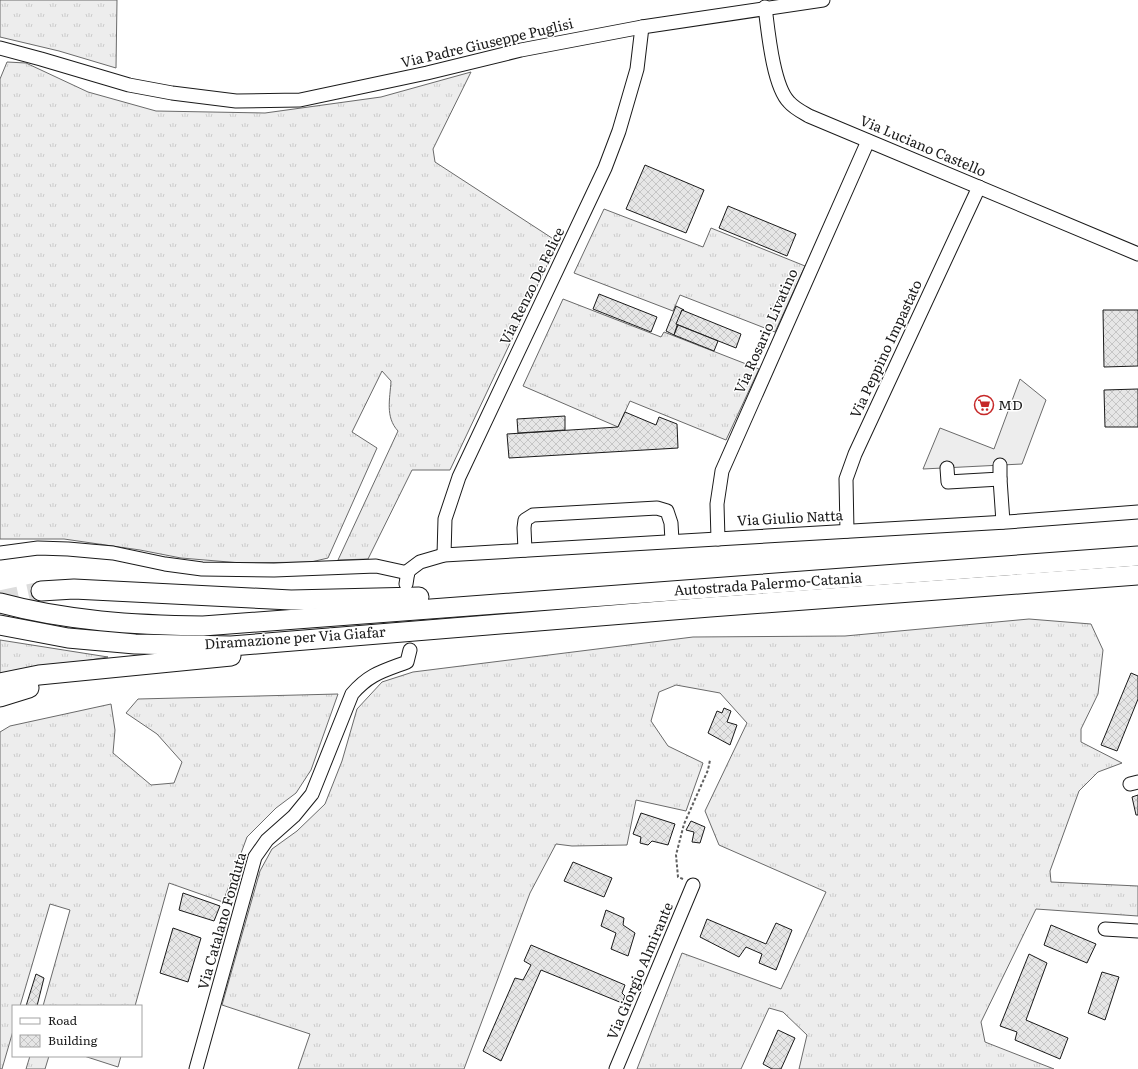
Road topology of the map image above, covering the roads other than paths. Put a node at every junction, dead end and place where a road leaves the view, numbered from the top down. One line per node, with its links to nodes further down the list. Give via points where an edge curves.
1 (823, 0): 2 (street, Via Padre Giuseppe Puglisi)
2 (765, 7): 3 (street, Via Padre Giuseppe Puglisi); 5 (street, Via Luciano Castello, via 778,82 788,102 809,116)
3 (642, 27): 4 (street, Via Padre Giuseppe Puglisi, via 521,50 300,100 236,101 158,90 130,85); 18 (street, Via Renzo De Felice, via 637,69 619,130 585,213 459,477 446,519)
4 (0, 48)
5 (868, 141): 6 (street, Via Luciano Castello); 14 (street, Via Rosario Livatino, via 722,471 717,504)
6 (979, 187): 7 (street, Via Luciano Castello); 13 (street, Via Peppino Impastato, via 855,454 846,479)
7 (1138, 254)
8 (1000, 465): 10 (street)
9 (947, 468): 10 (street, via 948,482)
10 (1000, 479): 12 (street)
11 (1138, 512): 12 (street, Via Giulio Natta)
12 (1003, 522): 13 (street, Via Giulio Natta)
13 (848, 531): 14 (street, Via Giulio Natta)
14 (718, 539): 15 (street, Via Giulio Natta)
15 (672, 541): 16 (street, Via Giulio Natta); 16 (street, via 667,511 657,508 541,514 533,515 526,520)
16 (525, 550): 18 (street, Via Giulio Natta)
17 (0, 553): 18 (street, Via Giulio Natta, via 38,548 68,549 113,553 202,569 274,570 376,566 407,578 420,562)
18 (444, 555)
19 (1138, 556): 22 (highway, Autostrada Palermo-Catania)
20 (1138, 575): 24 (highway, Autostrada Palermo-Catania)
21 (41, 591): 22 (highway, via 74,589 291,600 441,597 497,593)
22 (586, 597): 25 (highway, Autostrada Palermo-Catania)
23 (0, 603): 25 (highway, Diramazione per Via Giafar, via 29,611 87,620 150,625 203,626)
24 (710, 607): 27 (highway, Autostrada Palermo-Catania); 29 (highway)
25 (398, 611)
26 (0, 625): 27 (highway, Diramazione per Via Giafar, via 68,638 142,644 231,646)
27 (399, 631)
28 (410, 650): 35 (street, Via Catalano Fonduta, via 407,662 363,681 352,694 312,794 255,857)
29 (132, 666): 30 (highway, via 39,675); 31 (highway, via 12,692)
30 (0, 682)
31 (0, 697)
32 (693, 885): 36 (street, Via Giorgio Almirante)
33 (1105, 930): 34 (street)
34 (1138, 931)
35 (196, 1069)
36 (616, 1069)

